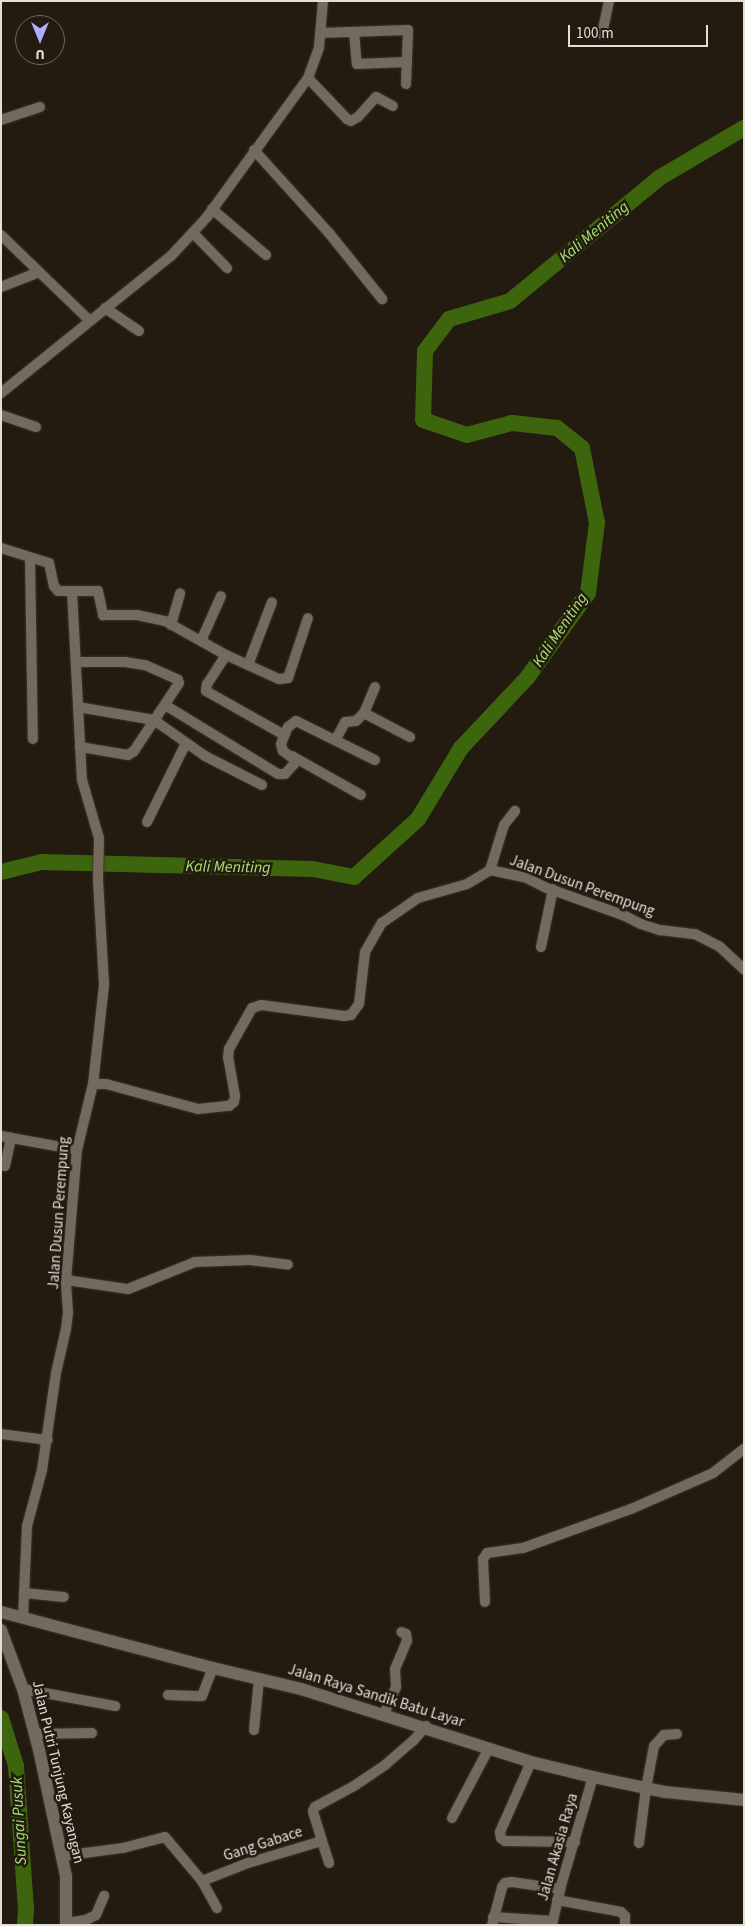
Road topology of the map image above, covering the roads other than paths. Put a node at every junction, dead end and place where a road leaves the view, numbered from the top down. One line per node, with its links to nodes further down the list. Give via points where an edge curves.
1 (323, 1): 4 (street)
2 (609, 1): 5 (street)
3 (354, 32): 4 (street); 6 (street, via 357,64); 6 (street, via 408,30)
4 (320, 33): 7 (street, via 317,56)
5 (602, 34)
6 (407, 62): 8 (street)
7 (308, 78): 9 (street, via 351,121 376,97); 12 (street)
8 (406, 84)
9 (393, 106)
10 (40, 107): 11 (street)
11 (1, 120)
12 (254, 150): 13 (street); 20 (street, via 329,233)
13 (212, 209): 14 (street); 16 (street)
14 (193, 233): 17 (street); 21 (street, via 171,256)
15 (1, 235): 18 (street)
16 (266, 256)
17 (227, 268)
18 (39, 272): 19 (street); 22 (street)
19 (1, 287)
20 (382, 299)
21 (105, 308): 22 (street); 23 (street)
22 (89, 320): 24 (street)
23 (139, 331)
24 (1, 393)
25 (1, 415): 26 (street)
26 (36, 427)
27 (1, 548): 28 (street)
28 (30, 558): 29 (street, via 49,563 55,589); 46 (street)
29 (72, 591): 34 (street, via 98,591 104,616 137,615 157,618); 37 (street)
30 (180, 593): 34 (street)
31 (221, 596): 35 (street)
32 (272, 602): 38 (street)
33 (308, 618): 38 (street, via 286,679)
34 (171, 625): 35 (street)
35 (201, 642): 36 (street)
36 (226, 655): 38 (street); 44 (street, via 207,684 206,692)
37 (76, 662): 40 (street, via 145,665 175,678 179,686); 41 (street)
38 (248, 665)
39 (375, 687): 42 (street)
40 (165, 704): 43 (street); 50 (street, via 278,774 284,774 294,764)
41 (78, 707): 43 (street); 49 (street)
42 (364, 713): 45 (street); 47 (street, via 356,721 345,722)
43 (154, 720): 48 (street); 49 (street, via 128,755)
44 (284, 736): 47 (street, via 296,721); 50 (street, via 281,747)
45 (410, 736)
46 (33, 739)
47 (336, 740): 51 (street)
48 (186, 743): 52 (street); 55 (street)
49 (80, 747): 60 (street, via 82,780 99,838 104,985)
50 (292, 756): 53 (street)
51 (375, 760)
52 (262, 785)
53 (361, 795)
54 (515, 811): 56 (street, via 504,825)
55 (147, 822)
56 (490, 870): 57 (street, Jalan Dusun Perempung, via 513,873); 60 (street, Jalan Dusun Perempung, via 467,884 418,898 382,923 365,952 359,1004 351,1015 261,1005 252,1008 229,1049 235,1096 230,1106 198,1109 106,1084)
57 (553, 889): 58 (street); 59 (street, Jalan Dusun Perempung, via 641,924 703,938 720,947)
58 (541, 947)
59 (744, 969)
60 (93, 1084): 62 (street, Jalan Dusun Perempung)
61 (6, 1137): 62 (street); 63 (street)
62 (77, 1150): 65 (street, Jalan Dusun Perempung)
63 (5, 1166)
64 (288, 1265): 65 (street, via 250,1260 195,1262 128,1289)
65 (66, 1280): 67 (street, Jalan Dusun Perempung, via 68,1312)
66 (1, 1434): 67 (street)
67 (48, 1440): 69 (street, Jalan Dusun Perempung, via 27,1526)
68 (744, 1449): 71 (street, via 713,1473 631,1510 522,1548 487,1553 484,1559)
69 (24, 1593): 70 (street); 73 (street, Jalan Dusun Perempung)
70 (64, 1597)
71 (486, 1602)
72 (1, 1612): 73 (main road, Jalan Raya Sandik Batu Layar)
73 (22, 1618): 76 (main road, Jalan Raya Sandik Batu Layar)
74 (1, 1630): 78 (main road, Jalan Putri Tunjung Kayangan)
75 (401, 1632): 81 (street, via 406,1634 407,1641 395,1669 396,1687)
76 (213, 1668): 77 (main road, Jalan Raya Sandik Batu Layar); 79 (street, via 202,1696)
77 (259, 1679): 81 (main road, Jalan Raya Sandik Batu Layar); 83 (street)
78 (23, 1688): 80 (street); 85 (main road, Jalan Putri Tunjung Kayangan)
79 (168, 1695)
80 (115, 1706)
81 (384, 1714): 82 (main road, Jalan Raya Sandik Batu Layar)
82 (426, 1726): 87 (main road, Jalan Raya Sandik Batu Layar); 93 (street, Gang Gabace, via 385,1765 314,1809)
83 (254, 1730)
84 (92, 1733): 85 (street)
85 (35, 1734): 96 (main road, Jalan Putri Tunjung Kayangan)
86 (677, 1734): 90 (street, via 664,1735 657,1740)
87 (489, 1748): 88 (main road, Jalan Raya Sandik Batu Layar); 92 (street)
88 (531, 1762): 89 (main road, Jalan Raya Sandik Batu Layar); 94 (street, via 500,1832 501,1838 505,1841)
89 (593, 1778): 90 (main road, Jalan Raya Sandik Batu Layar); 94 (street, Jalan Akasia Raya)
90 (646, 1788): 91 (main road, Jalan Raya Sandik Batu Layar); 95 (street)
91 (744, 1800)
92 (452, 1818)
93 (322, 1841): 97 (street); 98 (street, Gang Gabace, via 254,1861)
94 (575, 1842): 99 (street, Jalan Akasia Raya)
95 (639, 1842)
96 (62, 1856): 98 (street, via 124,1848 165,1837); 105 (main road, Jalan Putri Tunjung Kayangan)
97 (330, 1863)
98 (202, 1881): 102 (street)
99 (560, 1890): 101 (street, Jalan Akasia Raya); 103 (street, via 506,1882)
100 (104, 1896): 105 (street, via 96,1915)
101 (557, 1900): 104 (street, Jalan Akasia Raya); 106 (street, via 621,1912 626,1917)
102 (217, 1908)
103 (492, 1921): 104 (street)
104 (552, 1923)
105 (66, 1924)
106 (625, 1925)

